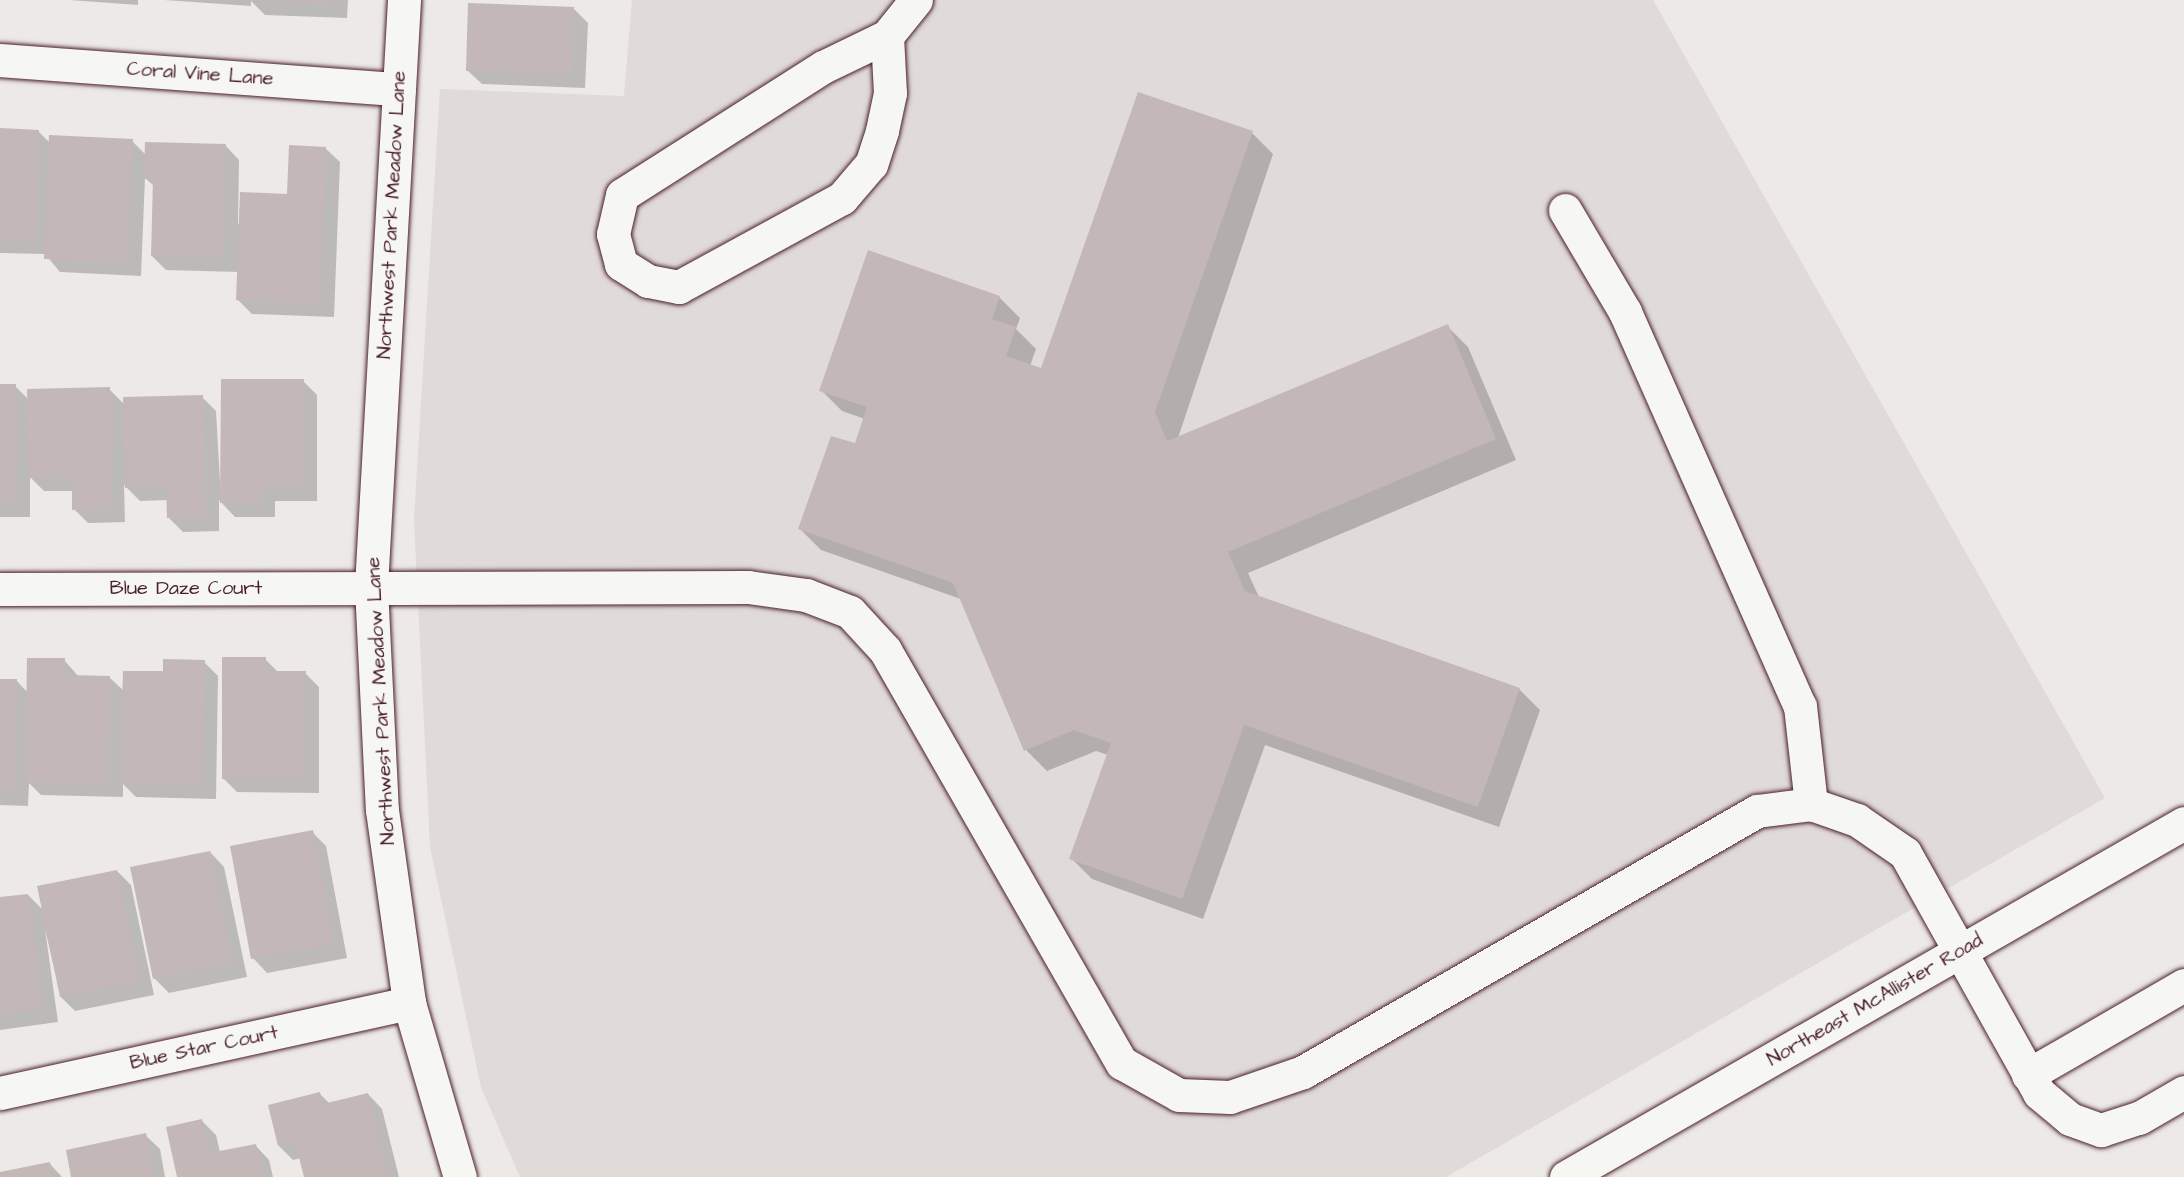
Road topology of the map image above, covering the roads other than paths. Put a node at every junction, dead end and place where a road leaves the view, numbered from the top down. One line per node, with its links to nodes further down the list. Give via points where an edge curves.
1 (404, 0): 5 (street, Northwest Park Meadow Lane)
2 (916, 0): 3 (street)
3 (887, 36): 3 (street, via 823,67 622,195 613,234 621,264 648,282 679,287 842,198 871,164 882,131 890,93)
4 (0, 60): 5 (street, Coral Vine Lane)
5 (399, 88): 7 (street, Northwest Park Meadow Lane)
6 (1565, 210): 9 (street, via 1625,312 1800,706)
7 (371, 587): 8 (street, Blue Daze Court); 9 (street, Blue Daze Court, via 748,587 806,595 850,612 885,650 1122,1063 1179,1095 1230,1097 1303,1072 1757,811); 13 (street, Northwest Park Meadow Lane, via 382,810)
8 (0, 589)
9 (1811, 804): 11 (street, via 1857,820 1905,853)
10 (2184, 823): 11 (street, Northeast McAllister Road)
11 (1958, 952): 14 (street); 18 (street, Northeast McAllister Road)
12 (2184, 985): 14 (street)
13 (409, 1003): 16 (street, Blue Star Court); 17 (street, Northwest Park Meadow Lane)
14 (2028, 1075): 15 (street, via 2039,1093 2070,1119 2101,1130 2139,1118)
15 (2184, 1092)
16 (0, 1093)
17 (460, 1177)
18 (1566, 1177)

